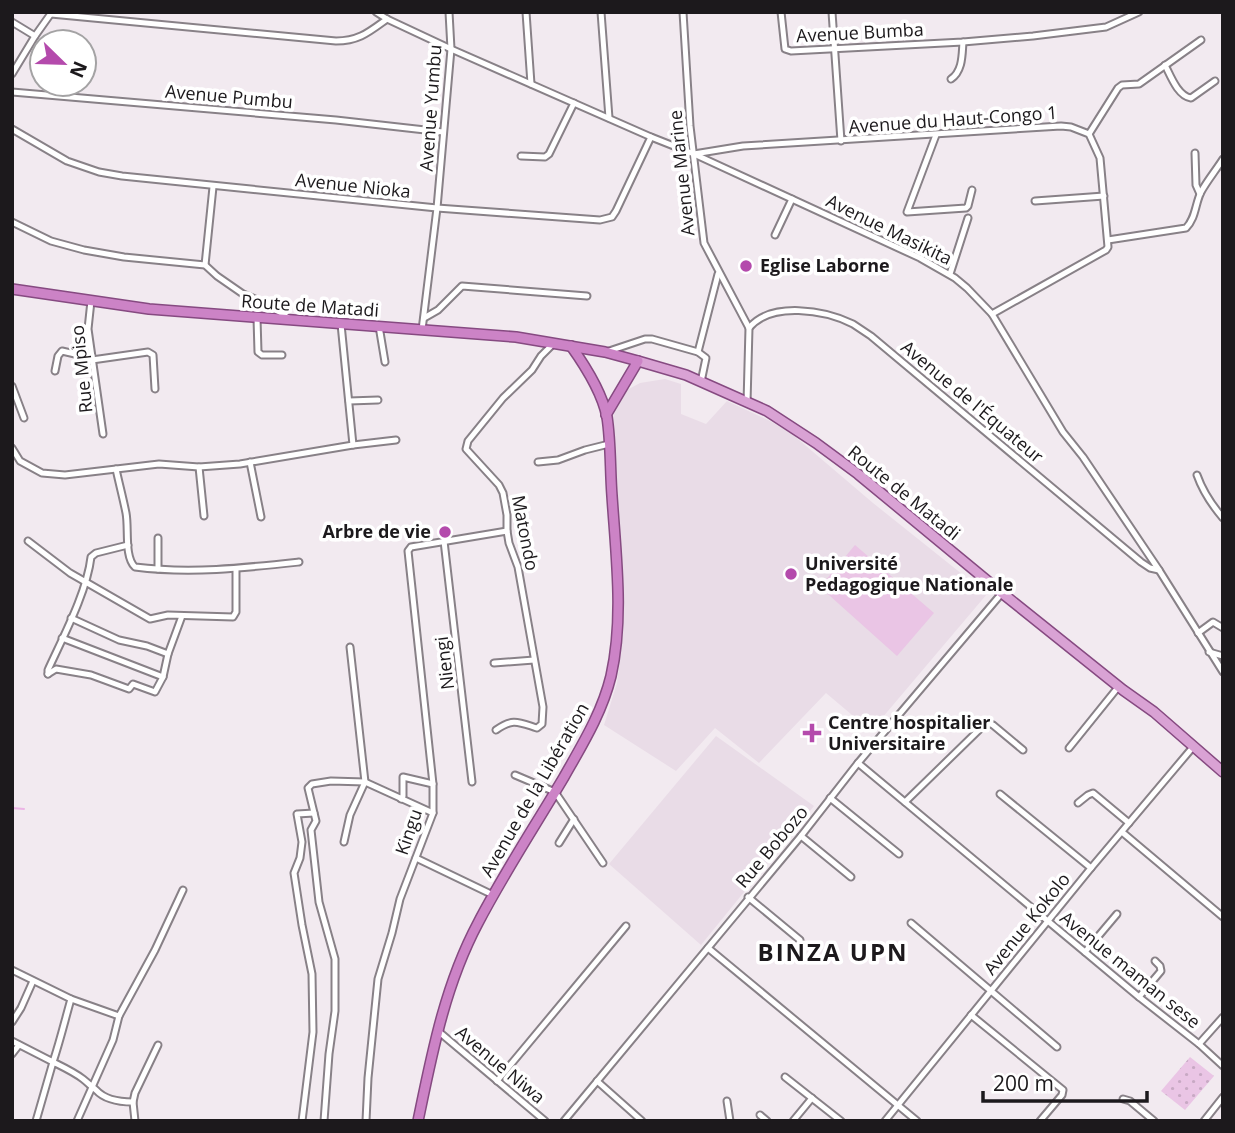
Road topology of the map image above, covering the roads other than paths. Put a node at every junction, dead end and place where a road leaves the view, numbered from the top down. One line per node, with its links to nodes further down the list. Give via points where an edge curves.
1 (376, 12): 10 (street, Avenue Masikita)
2 (449, 12): 17 (street, Avenue Yumbu)
3 (526, 12): 23 (street)
4 (601, 12): 26 (street)
5 (683, 12): 34 (street, Avenue Marine)
6 (781, 12): 18 (street, Avenue Bumba, via 786,50)
7 (832, 12): 18 (street)
8 (1139, 12): 15 (street, Avenue Bumba, via 1106,27)
9 (52, 13): 10 (street, via 336,41 351,41); 12 (street)
10 (387, 19): 17 (street, Avenue Masikita)
11 (12, 22): 13 (street)
12 (41, 28)
13 (28, 32)
14 (1202, 40): 19 (street)
15 (963, 41): 18 (street, Avenue Bumba); 21 (street, via 959,70)
16 (28, 48): 20 (street)
17 (451, 48): 23 (street, Avenue Masikita); 28 (street, Avenue Yumbu)
18 (835, 48): 32 (street)
19 (1165, 65): 22 (street, via 1187,98); 29 (street, via 1139,84 1118,88)
20 (12, 74)
21 (951, 79)
22 (1214, 81)
23 (531, 84): 25 (street, Avenue Masikita)
24 (12, 92): 28 (street, Avenue Pumbu)
25 (574, 103): 26 (street, Avenue Masikita); 35 (street, via 550,154)
26 (609, 118): 31 (street, Avenue Masikita)
27 (12, 129): 37 (street, Avenue Nioka, via 67,161 99,172)
28 (443, 132): 43 (street, Avenue Yumbu)
29 (1089, 134): 30 (street, Avenue du Haut-Congo 1, via 1061,126); 40 (street, via 1100,158)
30 (936, 135): 32 (street, Avenue du Haut-Congo 1); 38 (street, via 907,212 966,208)
31 (651, 138): 34 (street, Avenue Masikita); 43 (street, Avenue Nioka, via 616,211 607,219)
32 (841, 141): 34 (street, Avenue du Haut-Congo 1, via 743,146)
33 (1195, 153): 39 (street)
34 (694, 154): 41 (street, Avenue Masikita); 49 (street, Avenue Marine, via 704,243)
35 (520, 156)
36 (1223, 159): 39 (street)
37 (213, 187): 43 (street, Avenue Nioka); 48 (street)
38 (972, 190)
39 (1200, 194): 47 (street, via 1186,228)
40 (1104, 197): 42 (street); 47 (street)
41 (792, 199): 46 (street); 50 (street, Avenue Masikita)
42 (1035, 201)
43 (437, 208): 56 (street, Avenue Yumbu)
44 (968, 218): 50 (street)
45 (12, 222): 48 (street, via 51,241 84,250)
46 (775, 235)
47 (1108, 240): 54 (street, via 1106,250)
48 (205, 265): 57 (street, via 243,294)
49 (718, 273): 60 (street, Avenue Marine); 65 (street)
50 (950, 274): 54 (street, Avenue Masikita)
51 (12, 289): 53 (highway, Route de Matadi)
52 (587, 296): 56 (street, via 463,286)
53 (91, 301): 55 (highway, Route de Matadi); 67 (street, Rue Mpiso)
54 (992, 314): 100 (street, Avenue Masikita, via 1063,432)
55 (257, 318): 57 (highway, Route de Matadi); 66 (street, via 259,353)
56 (424, 318): 61 (street, Avenue Yumbu)
57 (292, 320): 58 (highway, Route de Matadi)
58 (341, 324): 59 (highway, Route de Matadi); 75 (street)
59 (379, 326): 61 (highway, Route de Matadi); 69 (street)
60 (749, 328): 76 (street); 100 (street, Avenue de l'Équateur, via 772,314 797,310 851,324 970,417 1141,562)
61 (422, 330): 62 (highway, Route de Matadi)
62 (554, 343): 63 (highway, Route de Matadi); 92 (street, Matondo, via 468,441 466,449 503,493)
63 (571, 346): 64 (highway, Route de Matadi); 77 (highway, Avenue de la Libération, via 596,387)
64 (605, 352): 65 (street, via 652,339); 68 (highway, Route de Matadi)
65 (698, 352): 71 (street, via 706,358)
66 (282, 355)
67 (92, 360): 70 (street, via 62,351); 73 (street, via 150,352); 79 (street, Rue Mpiso)
68 (638, 361): 71 (main road, Route de Matadi); 77 (highway)
69 (385, 362)
70 (55, 371)
71 (701, 382): 76 (main road, Route de Matadi)
72 (12, 386): 78 (street)
73 (155, 388)
74 (378, 400): 75 (street)
75 (349, 401): 82 (street)
76 (747, 403): 102 (main road, Route de Matadi, via 767,411 858,474)
77 (606, 415): 81 (highway, Avenue de la Libération)
78 (24, 418)
79 (103, 434)
80 (396, 440): 82 (street)
81 (609, 444): 85 (street); 127 (highway, Avenue de la Libération, via 618,627 611,676 586,739)
82 (353, 445): 84 (street)
83 (12, 448): 87 (street, via 20,461 42,472 65,475)
84 (250, 462): 86 (street); 90 (street)
85 (538, 462)
86 (199, 467): 87 (street, via 159,464); 89 (street)
87 (116, 469): 96 (street, via 127,515)
88 (1197, 475): 91 (street)
89 (204, 516)
90 (261, 517)
91 (1223, 518)
92 (507, 531): 95 (street); 112 (street, Matondo)
93 (158, 538): 98 (street)
94 (28, 541): 101 (street)
95 (444, 541): 125 (street, Niengi); 126 (street, Kingu, via 409,548)
96 (128, 545): 98 (street, via 132,565); 101 (street, via 96,553 90,559)
97 (299, 562): 99 (street)
98 (158, 569): 99 (street)
99 (236, 569): 103 (street, via 233,617)
100 (1159, 570): 106 (street, Avenue Masikita)
101 (86, 583): 103 (street, via 150,619); 104 (street)
102 (1002, 593): 116 (main road, Route de Matadi); 121 (street, Rue Bobozo)
103 (182, 616): 110 (street)
104 (71, 618): 107 (street); 110 (street, via 119,640)
105 (1223, 628): 106 (street, via 1213,622)
106 (1198, 633): 109 (street, Avenue Masikita)
107 (62, 638): 115 (street); 115 (street, via 48,674 56,669 155,692)
108 (350, 647): 124 (street)
109 (1209, 652): 111 (street); 114 (street, Avenue Masikita)
110 (168, 654): 115 (street)
111 (1223, 656)
112 (534, 660): 113 (street); 117 (street, Matondo, via 542,724 537,728 507,722)
113 (494, 663)
114 (1223, 672)
115 (163, 677)
116 (1119, 686): 118 (main road, Route de Matadi); 119 (street)
117 (496, 730)
118 (1192, 747): 122 (main road, Route de Matadi); 136 (street, Avenue Kokolo)
119 (1069, 748)
120 (1023, 750): 131 (street, via 988,723)
121 (858, 763): 129 (street, Rue Bobozo); 131 (street, Avenue maman sese)
122 (1223, 772)
123 (515, 775): 127 (street)
124 (365, 782): 130 (street); 133 (street, via 312,784); 139 (street)
125 (472, 782)
126 (433, 784): 130 (street, via 404,777); 134 (street, Kingu)
127 (555, 792): 135 (street); 147 (highway, Avenue de la Libération)
128 (1000, 794): 144 (street)
129 (830, 798): 138 (street, Rue Bobozo); 141 (street)
130 (401, 799): 134 (street)
131 (905, 802): 151 (street, Avenue maman sese)
132 (1079, 803): 136 (street, via 1093,793)
133 (314, 813): 190 (street, via 297,814 302,842 294,873 312,974 313,1032); 191 (street, via 319,902 335,959 335,1011)
134 (433, 813): 142 (street, Kingu)
135 (573, 820): 140 (street); 143 (street)
136 (1129, 823): 137 (street, Avenue Kokolo)
137 (1122, 832): 144 (street, Avenue Kokolo); 150 (street)
138 (801, 836): 145 (street); 148 (street, Rue Bobozo)
139 (344, 842)
140 (559, 843)
141 (898, 853)
142 (416, 858): 147 (street); 192 (street, Kingu, via 378,979)
143 (603, 863)
144 (1091, 868): 151 (street, Avenue Kokolo)
145 (851, 877)
146 (183, 890): 164 (street)
147 (493, 895): 167 (highway, Avenue de la Libération, via 462,956)
148 (748, 897): 154 (street); 155 (street, Rue Bobozo)
149 (1117, 914): 156 (street)
150 (1223, 918)
151 (1048, 922): 156 (street, Avenue maman sese); 160 (street, Avenue Kokolo)
152 (911, 923): 160 (street)
153 (626, 926): 177 (street)
154 (800, 940)
155 (708, 948): 178 (street, Rue Bobozo); 185 (street)
156 (1085, 952): 161 (street, Avenue maman sese)
157 (1155, 961): 161 (street, via 1161,971)
158 (12, 970): 159 (street)
159 (33, 981): 162 (street); 166 (street)
160 (992, 990): 163 (street, Avenue Kokolo); 172 (street)
161 (1139, 998): 169 (street, Avenue maman sese)
162 (71, 999): 164 (street); 174 (street)
163 (971, 1015): 185 (street, Avenue Kokolo); 203 (street, via 1063,1090)
164 (119, 1016): 179 (street)
165 (1223, 1017): 169 (street)
166 (12, 1022)
167 (438, 1031): 177 (street, Avenue Niwa); 193 (highway, Avenue de la Libération)
168 (12, 1041): 170 (street)
169 (1199, 1044): 175 (street, Avenue maman sese)
170 (19, 1045): 173 (street); 174 (street)
171 (158, 1045): 184 (street)
172 (1057, 1047)
173 (12, 1054)
174 (53, 1062): 179 (street); 187 (street)
175 (1223, 1066)
176 (785, 1077): 180 (street)
177 (497, 1081): 194 (street, Avenue Niwa)
178 (597, 1081): 195 (street, Rue Bobozo); 196 (street)
179 (94, 1087): 184 (street, via 113,1100); 188 (street)
180 (812, 1098): 199 (street); 200 (street)
181 (1123, 1099): 204 (street)
182 (1222, 1099): 205 (street)
183 (727, 1101): 197 (street)
184 (134, 1102): 189 (street)
185 (898, 1105): 201 (street, Avenue Kokolo); 202 (street)
186 (760, 1115): 198 (street)
187 (36, 1121)
188 (77, 1121)
189 (135, 1121)
190 (302, 1121)
191 (324, 1121)
192 (366, 1121)
193 (418, 1121)
194 (545, 1121)
195 (564, 1121)
196 (642, 1121)
197 (730, 1121)
198 (767, 1121)
199 (793, 1121)
200 (841, 1121)
201 (885, 1121)
202 (917, 1121)
203 (1040, 1121)
204 (1154, 1121)
205 (1203, 1121)

